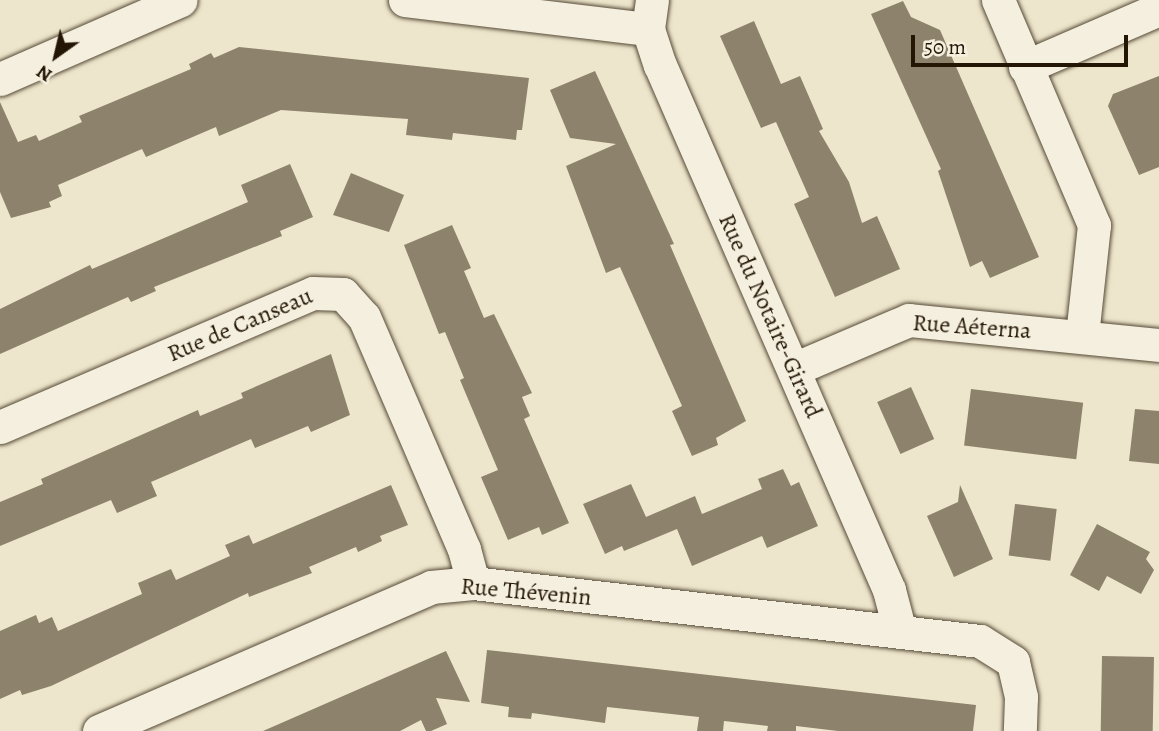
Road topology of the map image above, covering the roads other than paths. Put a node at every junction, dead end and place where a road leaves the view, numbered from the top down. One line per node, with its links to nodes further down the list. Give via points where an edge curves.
1 (181, 0): 7 (street)
2 (405, 0): 5 (street)
3 (998, 0): 6 (street)
4 (1159, 9): 6 (street)
5 (650, 15): 10 (street, Rue du Notaire-Girard)
6 (1025, 67): 8 (street, via 1094,225)
7 (0, 79)
8 (1082, 335): 9 (street, Rue Aéterna); 10 (street, Rue Aéterna, via 909,320)
9 (1159, 345)
10 (794, 369): 13 (street, Rue du Notaire-Girard, via 889,590)
11 (0, 427): 12 (street, Rue de Canseau, via 313,293 343,294 364,317 464,549)
12 (473, 583): 13 (street, Rue Thévenin); 14 (street, Rue Thévenin, via 431,587)
13 (900, 632): 15 (street, Rue Thévenin, via 980,641 1013,662 1021,697)
14 (99, 731)
15 (1020, 731)

